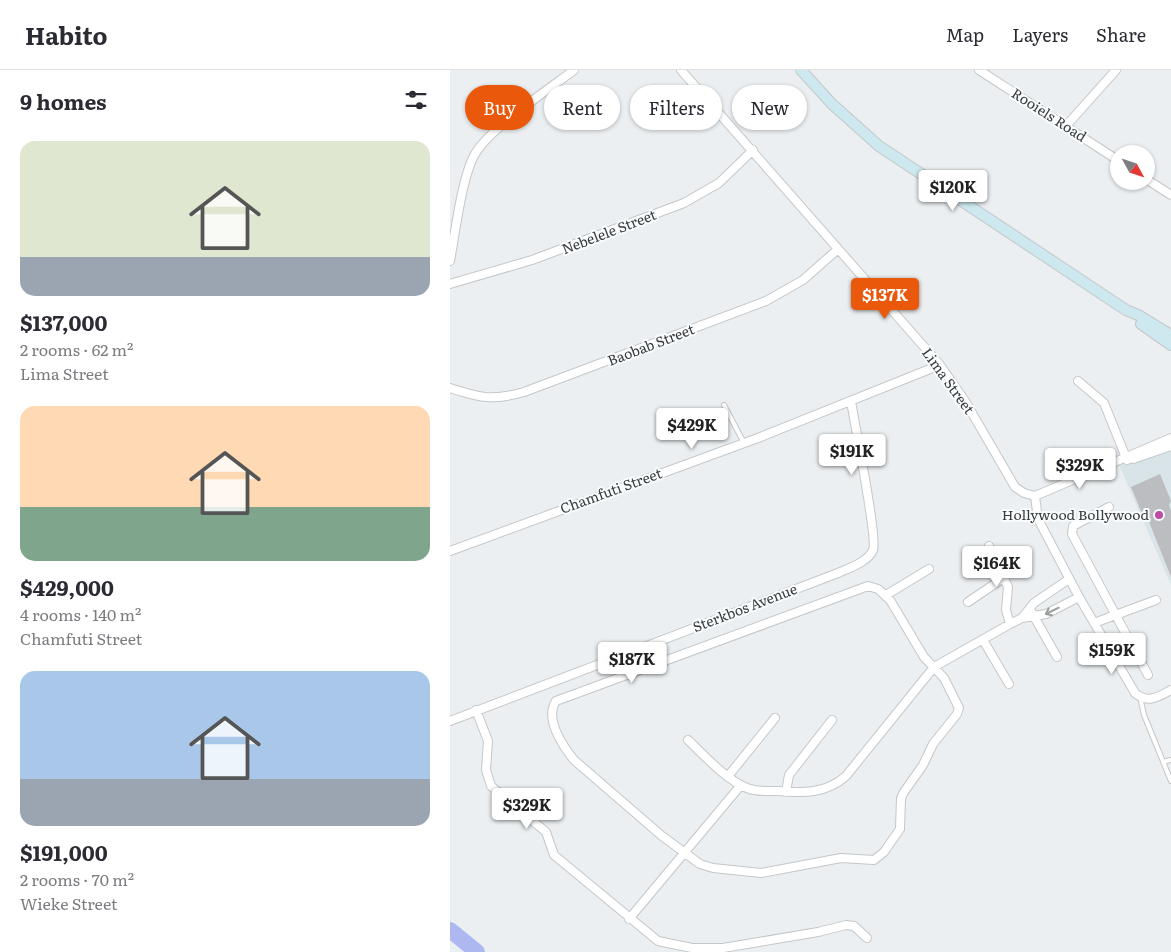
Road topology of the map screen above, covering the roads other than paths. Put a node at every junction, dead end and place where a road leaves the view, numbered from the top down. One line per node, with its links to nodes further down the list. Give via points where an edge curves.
1 (574, 70): 13 (street, via 479,147 468,174)
2 (681, 70): 8 (street, Lima Street)
3 (801, 70): 6 (street)
4 (978, 70): 7 (street, Rooiels Road)
5 (1116, 70): 7 (street)
6 (808, 74): 15 (street, via 832,104 879,146)
7 (1066, 126): 9 (street, Rooiels Road)
8 (753, 150): 12 (street, Lima Street); 14 (street, Nebelele Street, via 719,183 684,203 532,260)
9 (1110, 155)
10 (1155, 185): 11 (street)
11 (1171, 195)
12 (837, 250): 18 (street, Lima Street); 20 (street, Baobab Street, via 803,280 766,301 524,392 499,399 477,397)
13 (450, 261)
14 (450, 284)
15 (1126, 310): 16 (street); 17 (street)
16 (1171, 335)
17 (1171, 345)
18 (940, 365): 21 (street, Chamfuti Street); 27 (street, Lima Street, via 1015,487)
19 (1078, 381): 26 (street, via 1104,403)
20 (450, 388)
21 (851, 401): 24 (street, Chamfuti Street); 51 (street, Sterkbos Avenue, via 872,525 874,546 870,555 838,573)
22 (724, 405): 24 (lane)
23 (1171, 438): 26 (street)
24 (744, 443): 30 (street, Chamfuti Street)
25 (1171, 446): 26 (street)
26 (1126, 459): 27 (street)
27 (1035, 496): 33 (street, via 1038,519)
28 (1109, 507): 39 (street, via 1080,520 1071,530)
29 (989, 546): 32 (street)
30 (450, 551)
31 (929, 569): 34 (street)
32 (1005, 577): 37 (street); 43 (street)
33 (1069, 579): 35 (street); 38 (street, via 1034,602)
34 (886, 595): 46 (street); 62 (street, via 868,586 556,702 553,722 574,760)
35 (1079, 597): 40 (street, one-way to 40); 42 (street)
36 (1156, 600): 39 (street)
37 (968, 602)
38 (1029, 609): 40 (street); 41 (street)
39 (1114, 615): 42 (street); 47 (street)
40 (1034, 617): 41 (street); 45 (street)
41 (1022, 618): 43 (street)
42 (1094, 623): 50 (street)
43 (1010, 624): 44 (street)
44 (983, 640): 46 (street); 48 (street)
45 (1057, 657)
46 (934, 668): 61 (street, via 838,784 818,791); 62 (street, via 950,687 959,711 933,744 904,792 900,829 884,852 874,860 841,858 761,873 713,868)
47 (1148, 675)
48 (1009, 684)
49 (1171, 690): 50 (street, via 1153,699)
50 (1140, 698): 57 (lane)
51 (476, 710): 54 (street, Sterkbos Avenue); 63 (street, via 488,741 486,770 491,786 546,832 554,855)
52 (775, 718): 58 (street)
53 (832, 720): 61 (street, via 789,775)
54 (450, 721)
55 (688, 740): 58 (street)
56 (1171, 760): 57 (lane)
57 (1163, 762): 59 (lane)
58 (729, 775): 60 (street)
59 (1171, 781)
60 (741, 785): 61 (street, via 756,790); 62 (street)
61 (786, 792)
62 (685, 854): 63 (street)
63 (629, 919): 64 (street, via 658,941 692,948 723,948 846,925 854,926)
64 (867, 938)

